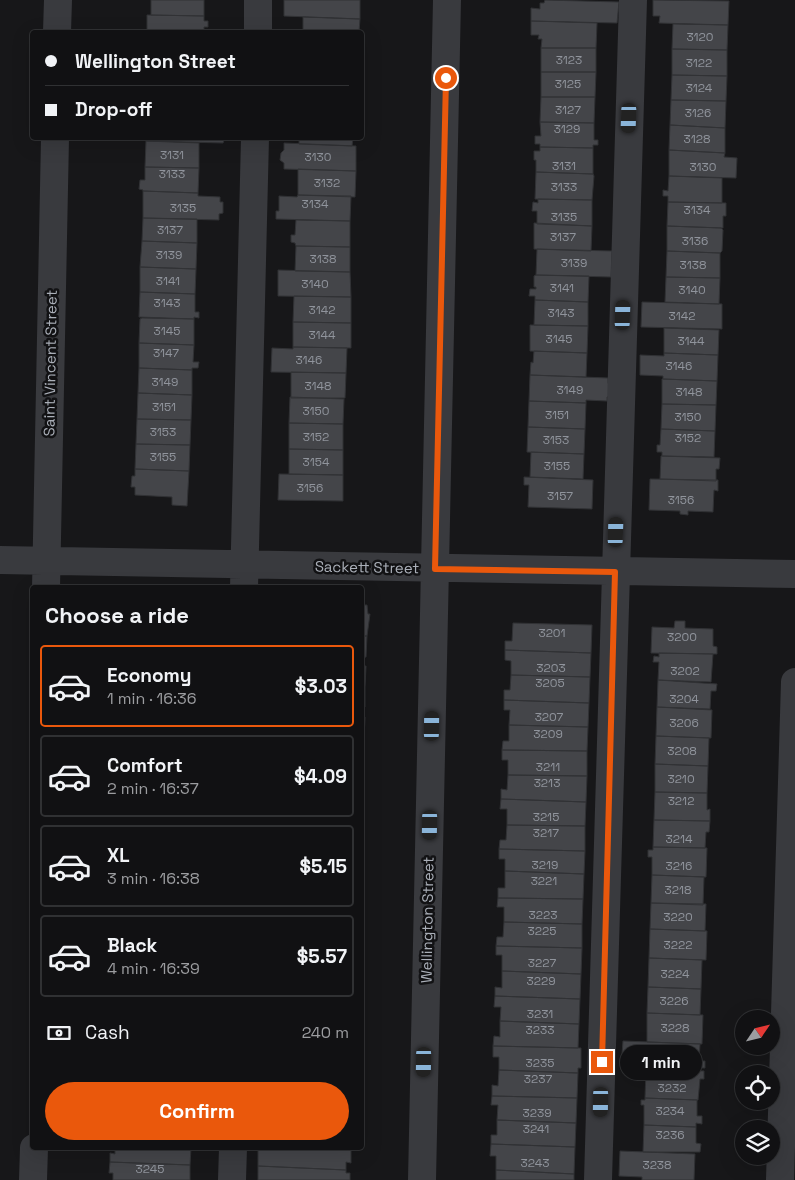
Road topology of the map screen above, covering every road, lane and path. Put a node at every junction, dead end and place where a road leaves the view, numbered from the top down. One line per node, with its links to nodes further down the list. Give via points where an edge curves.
1 (58, 0): 5 (street)
2 (258, 0): 6 (street)
3 (447, 0): 10 (street, Wellington Street)
4 (633, 0): 11 (street)
5 (57, 30)
6 (258, 30)
7 (55, 140): 12 (street, Saint Vincent Street)
8 (255, 140): 14 (street)
9 (0, 560): 12 (street, Sackett Street)
10 (435, 569): 11 (street, Sackett Street); 14 (street, Sackett Street); 20 (street, Wellington Street)
11 (615, 572): 13 (street, Sackett Street); 21 (street)
12 (46, 574): 14 (street, Sackett Street)
13 (795, 574)
14 (245, 576)
15 (795, 682): 22 (street)
16 (34, 1150): 18 (street)
17 (233, 1150): 19 (street)
18 (33, 1180)
19 (232, 1180)
20 (422, 1180)
21 (598, 1180)
22 (780, 1180)

